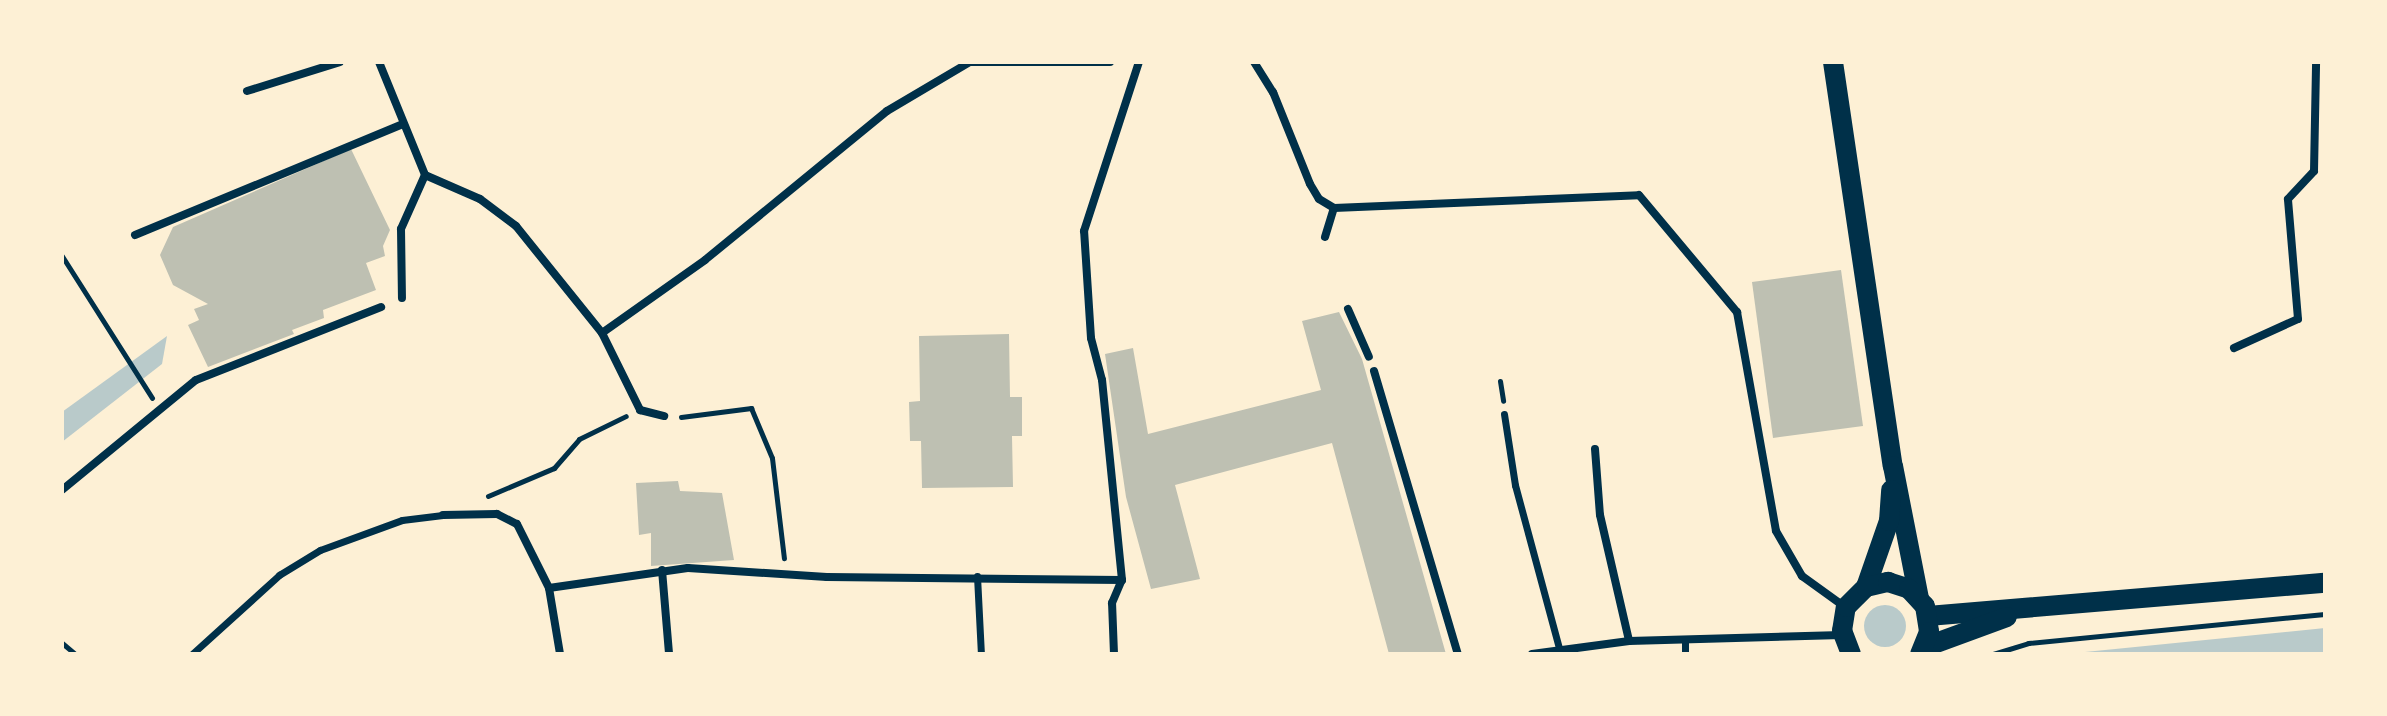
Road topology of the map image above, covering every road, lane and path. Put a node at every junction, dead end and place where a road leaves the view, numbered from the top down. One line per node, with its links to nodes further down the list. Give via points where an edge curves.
1 (340, 62): 9 (street)
2 (379, 62): 10 (street)
3 (970, 62): 4 (street); 19 (street, via 887,111 705,260)
4 (1110, 62)
5 (1139, 62): 35 (street, via 1084,231 1091,338 1102,380)
6 (1254, 62): 12 (street, via 1273,92 1310,184 1319,199)
7 (1833, 62): 28 (main road)
8 (2316, 62): 20 (street, via 2314,171 2288,199 2298,319)
9 (247, 91)
10 (403, 124): 11 (street); 13 (street)
11 (425, 175): 16 (street, via 401,229); 19 (street, via 480,199 516,226)
12 (1334, 208): 14 (street); 39 (street, via 1639,195 1737,312 1776,531 1802,576)
13 (135, 235)
14 (1325, 237)
15 (62, 256): 23 (path)
16 (402, 298)
17 (381, 307): 23 (street, via 196,380)
18 (1348, 309): 21 (street)
19 (602, 333): 24 (street)
20 (2234, 348)
21 (1369, 357)
22 (1374, 371): 55 (street)
23 (159, 409): 29 (street)
24 (640, 410): 26 (street); 30 (path, via 579,439 554,468)
25 (1504, 414): 47 (street, via 1515,485)
26 (664, 416): 33 (path, via 692,418 751,408 772,458)
27 (1595, 449): 44 (street, via 1600,515)
28 (1893, 466): 37 (main road, via 1889,521); 40 (main road)
29 (62, 490)
30 (485, 497)
31 (443, 515): 38 (street, via 497,514 517,524); 50 (street, via 402,520 320,550 279,575)
32 (662, 570): 33 (street); 38 (street); 52 (street)
33 (786, 575): 34 (street)
34 (977, 576): 35 (street, via 1033,582); 53 (street)
35 (1122, 580): 54 (street, via 1112,603)
36 (2325, 583): 41 (main road)
37 (1866, 587): 39 (main road); 40 (main road, via 1895,583)
38 (549, 588): 51 (street)
39 (1846, 607): 46 (main road)
40 (1924, 607): 41 (main road); 48 (main road)
41 (2030, 609): 48 (main road)
42 (2325, 614): 58 (path, via 2028,643)
43 (1685, 640): 44 (street); 46 (street); 57 (street)
44 (1629, 641): 47 (street)
45 (62, 643): 49 (path)
46 (1847, 644)
47 (1559, 648): 56 (street)
48 (1922, 650)
49 (75, 654)
50 (192, 654)
51 (560, 654)
52 (669, 654)
53 (981, 654)
54 (1114, 654)
55 (1458, 654)
56 (1532, 654)
57 (1685, 654)
58 (1993, 654)

